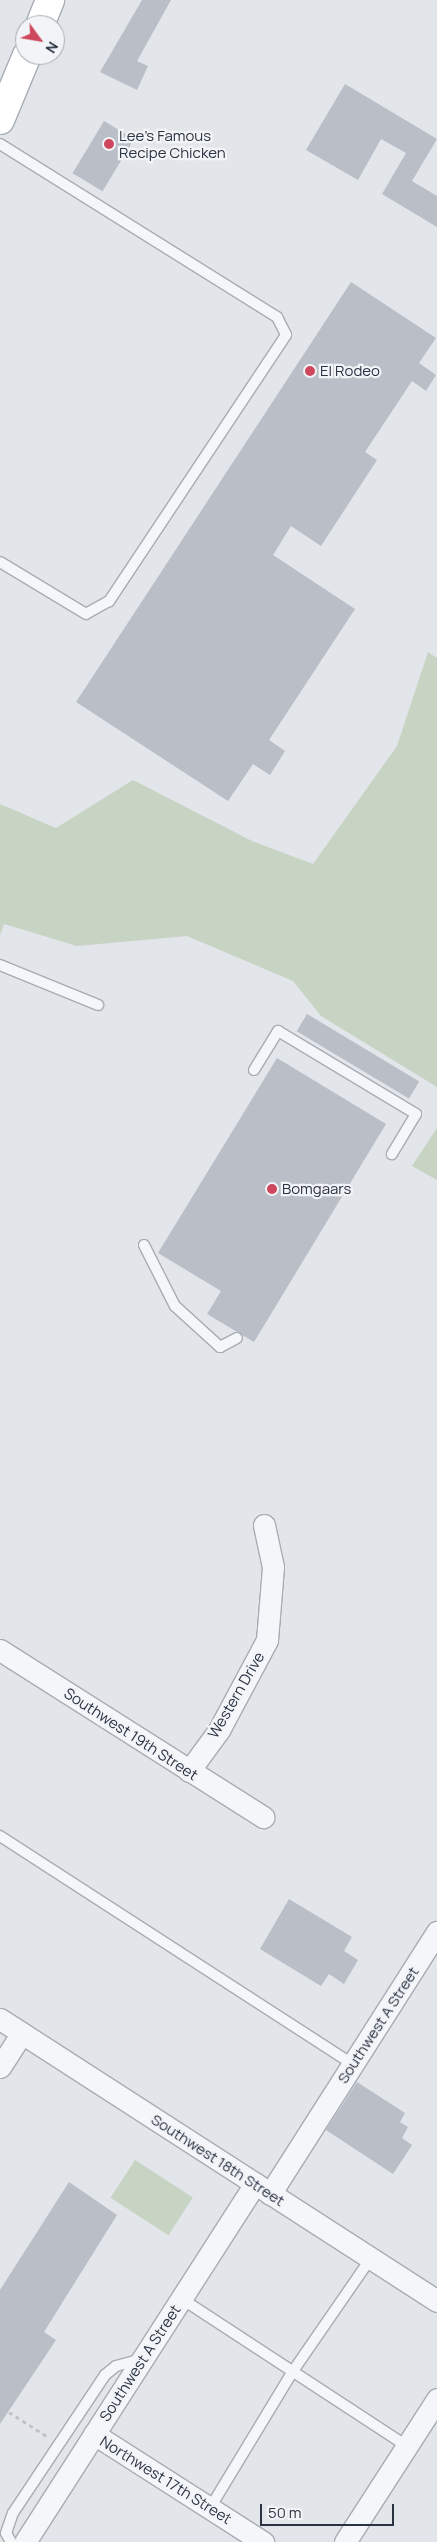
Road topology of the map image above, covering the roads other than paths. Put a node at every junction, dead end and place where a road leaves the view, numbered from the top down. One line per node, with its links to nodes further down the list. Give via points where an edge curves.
1 (50, 0): 2 (main road)
2 (44, 15)
3 (23, 65): 4 (main road)
4 (0, 120)
5 (0, 144): 6 (lane, via 277,317 286,335 109,601 86,614)
6 (0, 562)
7 (0, 966): 8 (lane)
8 (98, 1005)
9 (254, 1070): 10 (lane, via 278,1030 400,1104 416,1114)
10 (392, 1154)
11 (144, 1245): 12 (lane, via 175,1306 220,1347)
12 (237, 1338)
13 (264, 1525): 15 (street, Western Drive, via 273,1567 267,1640 219,1730)
14 (0, 1650): 15 (street, Southwest 19th Street)
15 (189, 1771): 16 (street, Southwest 19th Street)
16 (263, 1817)
17 (0, 1836): 21 (lane)
18 (437, 1932): 21 (street, Southwest A Street)
19 (0, 2019): 20 (street, Southwest 18th Street)
20 (22, 2034): 22 (street); 23 (street, Southwest 18th Street)
21 (353, 2064): 23 (street, Southwest A Street)
22 (0, 2067)
23 (263, 2189): 24 (street, Southwest 18th Street); 25 (street, Southwest A Street)
24 (371, 2258): 26 (street, Southwest 18th Street); 28 (lane)
25 (182, 2299): 27 (street, Southwest A Street); 28 (lane)
26 (437, 2301)
27 (143, 2359): 30 (street, Southwest A Street); 33 (lane, via 116,2366 105,2375 13,2513 6,2533)
28 (293, 2372): 31 (lane); 32 (lane)
29 (437, 2399): 31 (street)
30 (94, 2434): 32 (street, Northwest 17th Street); 34 (street, Southwest A Street)
31 (407, 2446): 36 (street)
32 (210, 2508): 35 (street, Northwest 17th Street)
33 (11, 2542)
34 (25, 2542)
35 (263, 2542)
36 (346, 2542)

